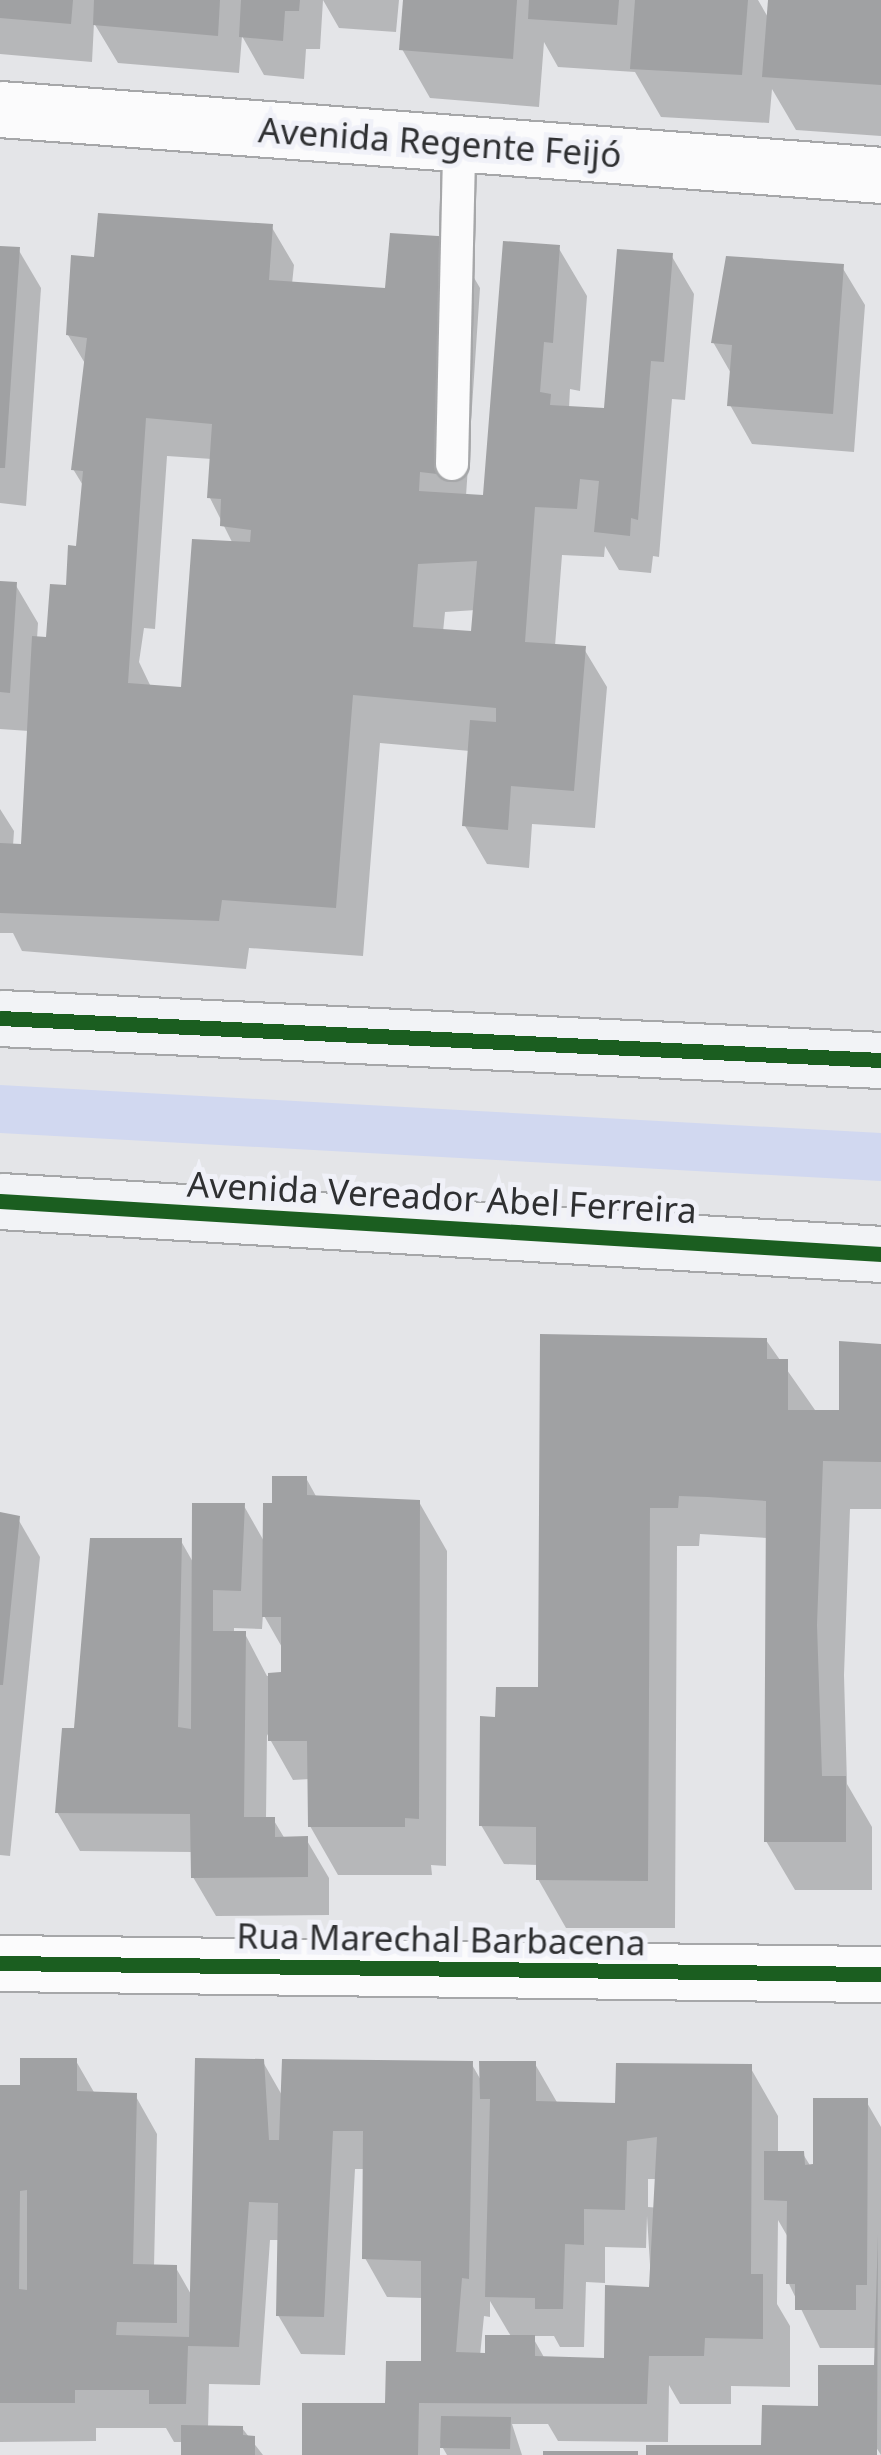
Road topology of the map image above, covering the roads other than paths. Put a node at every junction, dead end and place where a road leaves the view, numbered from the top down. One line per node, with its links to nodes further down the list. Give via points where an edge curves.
1 (0, 109): 2 (main road, Avenida Regente Feijó)
2 (458, 144): 3 (main road, Avenida Regente Feijó); 4 (lane)
3 (881, 175)
4 (452, 464)
5 (0, 1018): 6 (main road)
6 (881, 1060)
7 (0, 1201): 8 (main road, Avenida Vereador Abel Ferreira)
8 (881, 1254)
9 (0, 1964): 10 (main road, Rua Marechal Barbacena)
10 (881, 1974)

